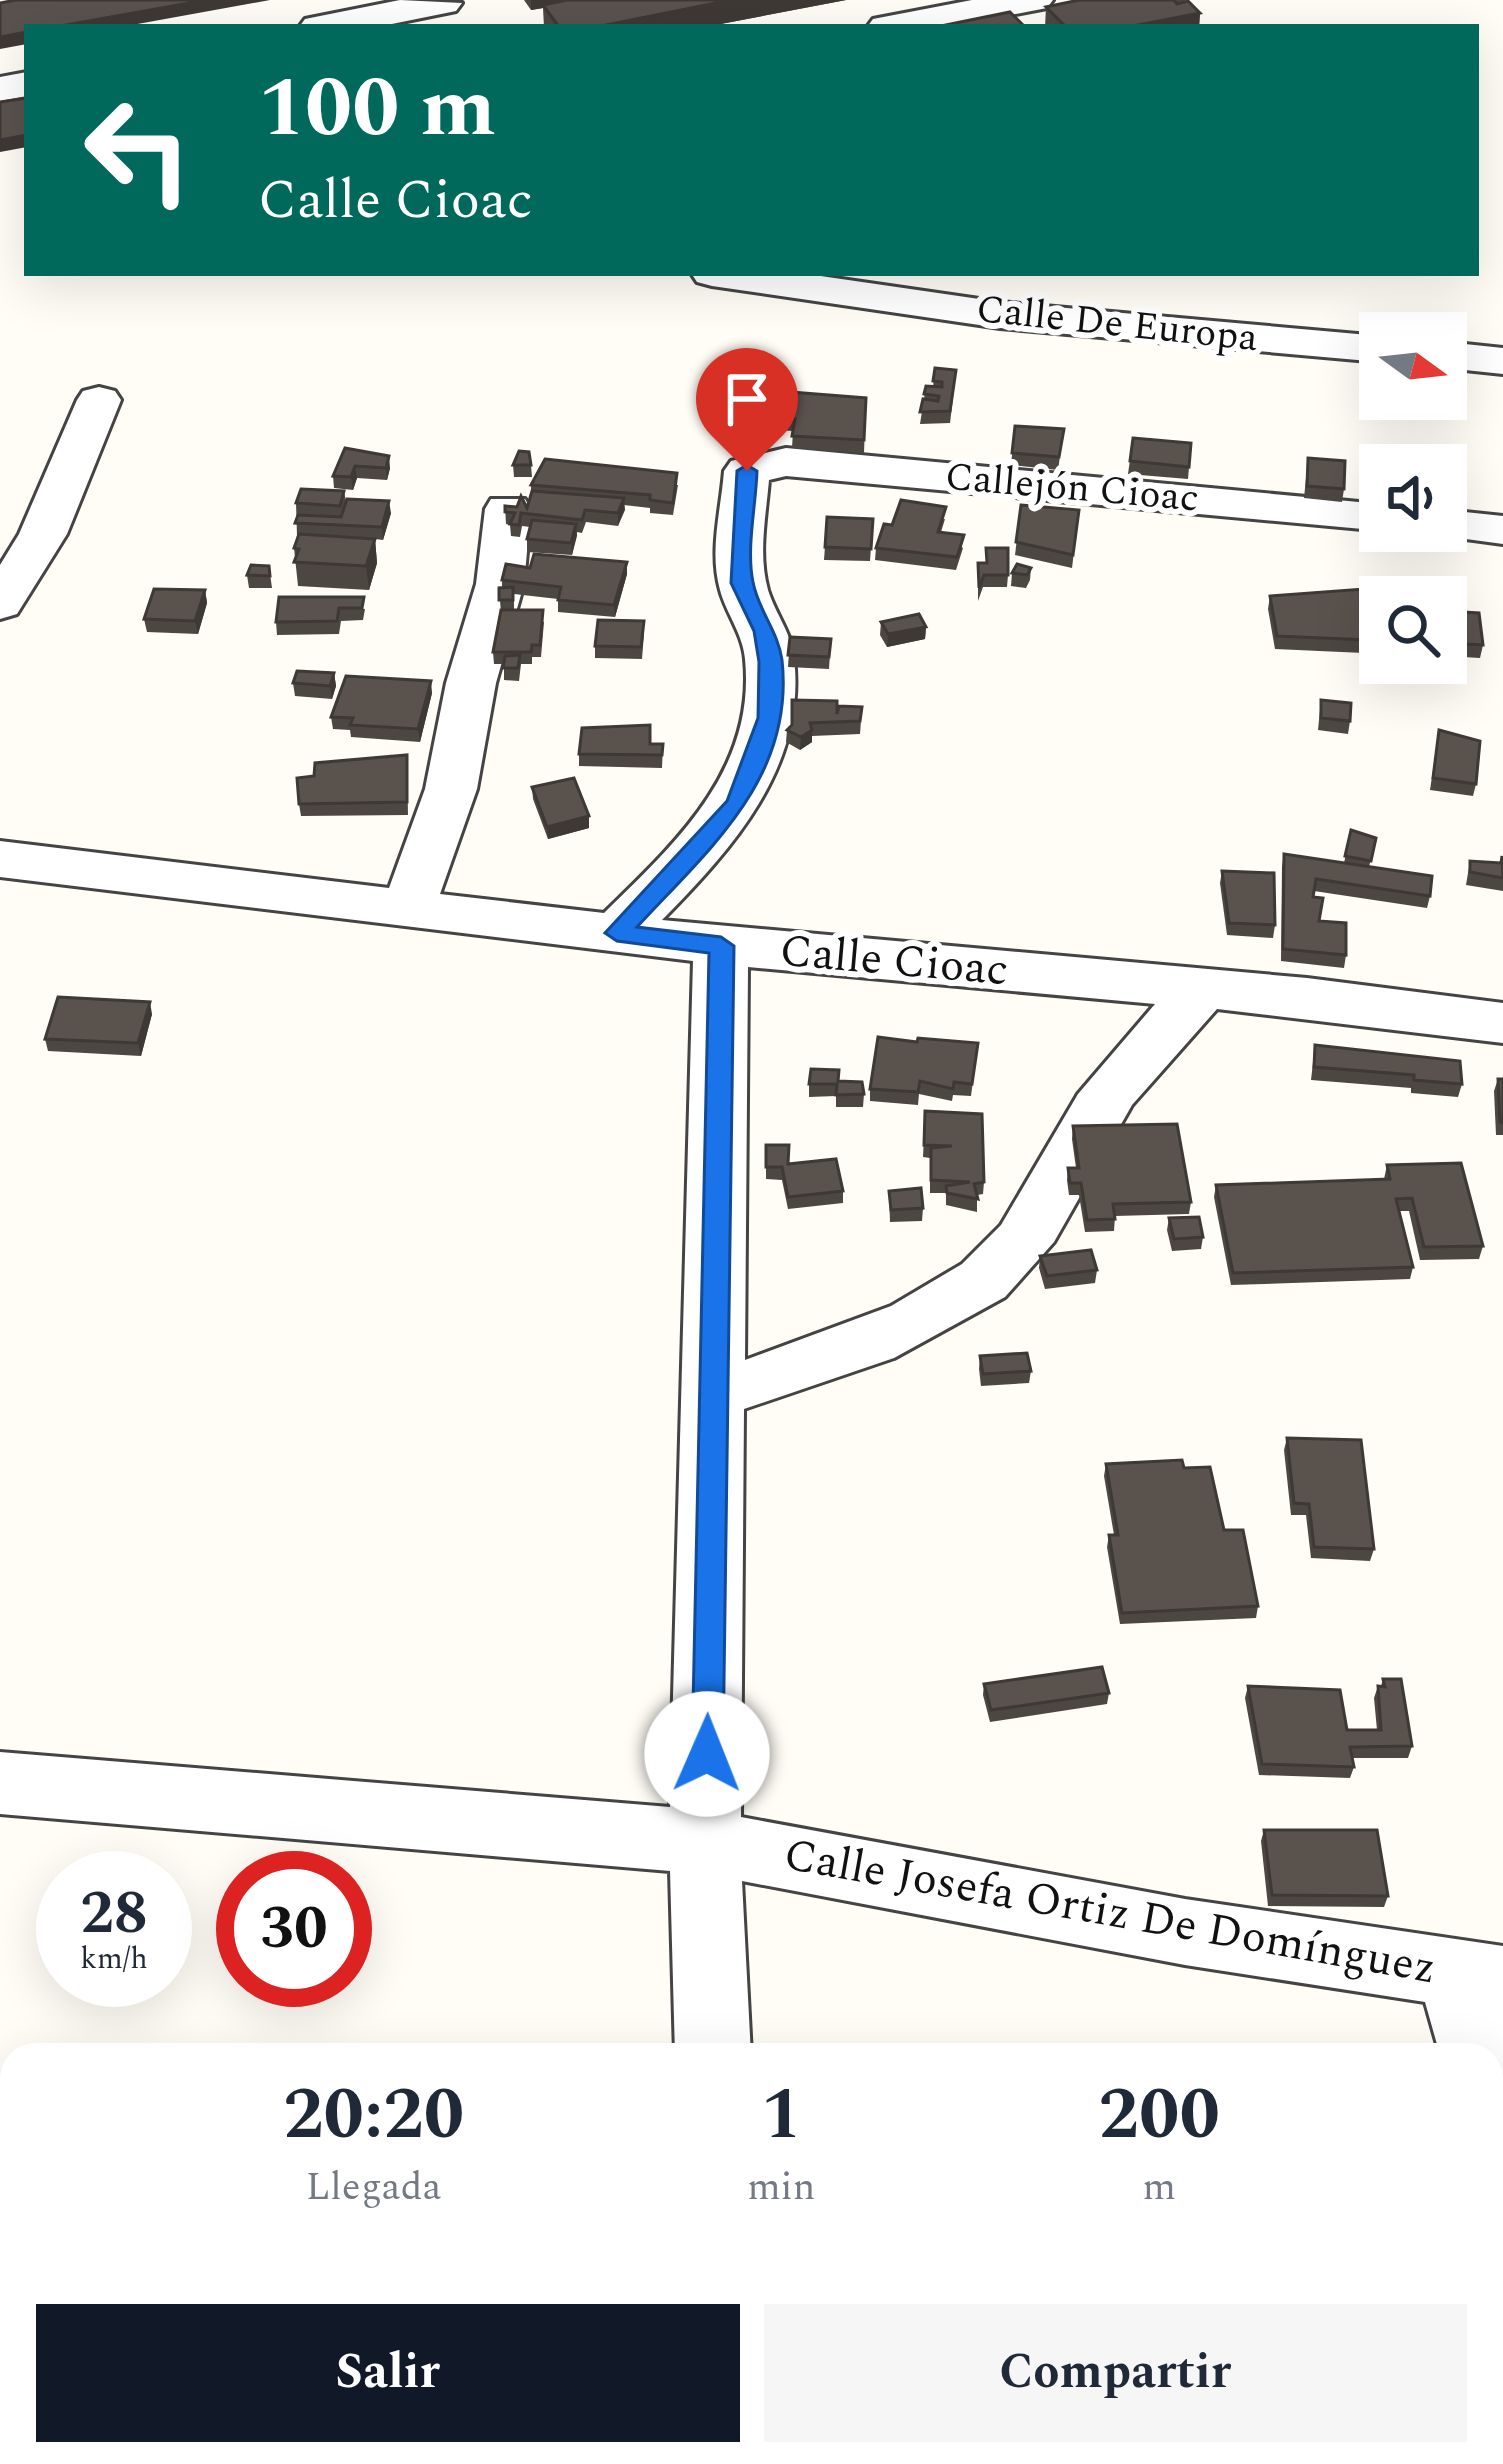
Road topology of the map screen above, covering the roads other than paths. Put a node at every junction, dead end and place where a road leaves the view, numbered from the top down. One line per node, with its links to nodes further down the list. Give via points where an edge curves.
1 (1034, 0): 4 (street)
2 (448, 10): 3 (street)
3 (341, 24)
4 (902, 24)
5 (733, 276): 6 (street, Calle De Europa, via 1000,315)
6 (1359, 348)
7 (1467, 358): 8 (street)
8 (1503, 361)
9 (99, 400): 14 (street, via 44,534)
10 (508, 509): 16 (street, via 500,584 452,789)
11 (1359, 516): 17 (street, Callejón Cioac, via 764,463 747,471 742,583 765,631 770,718 737,804)
12 (1467, 526): 13 (street)
13 (1503, 530)
14 (0, 604)
15 (0, 859): 16 (street, Calle Cioac)
16 (410, 906): 17 (street, Calle Cioac)
17 (617, 933): 18 (street, Calle Cioac)
18 (721, 946): 19 (street, Calle Cioac); 21 (street)
19 (1204, 989): 20 (street, Calle Cioac); 21 (street, via 1140,1049 1009,1257 957,1301)
20 (1503, 1023)
21 (713, 1394): 23 (street)
22 (0, 1783): 23 (street, Calle Josefa Ortiz De Domínguez)
23 (705, 1842): 24 (street, Calle Josefa Ortiz De Domínguez, via 1185,1932); 25 (street)
24 (1478, 1975): 26 (street)
25 (713, 2043)
26 (1478, 2043)

